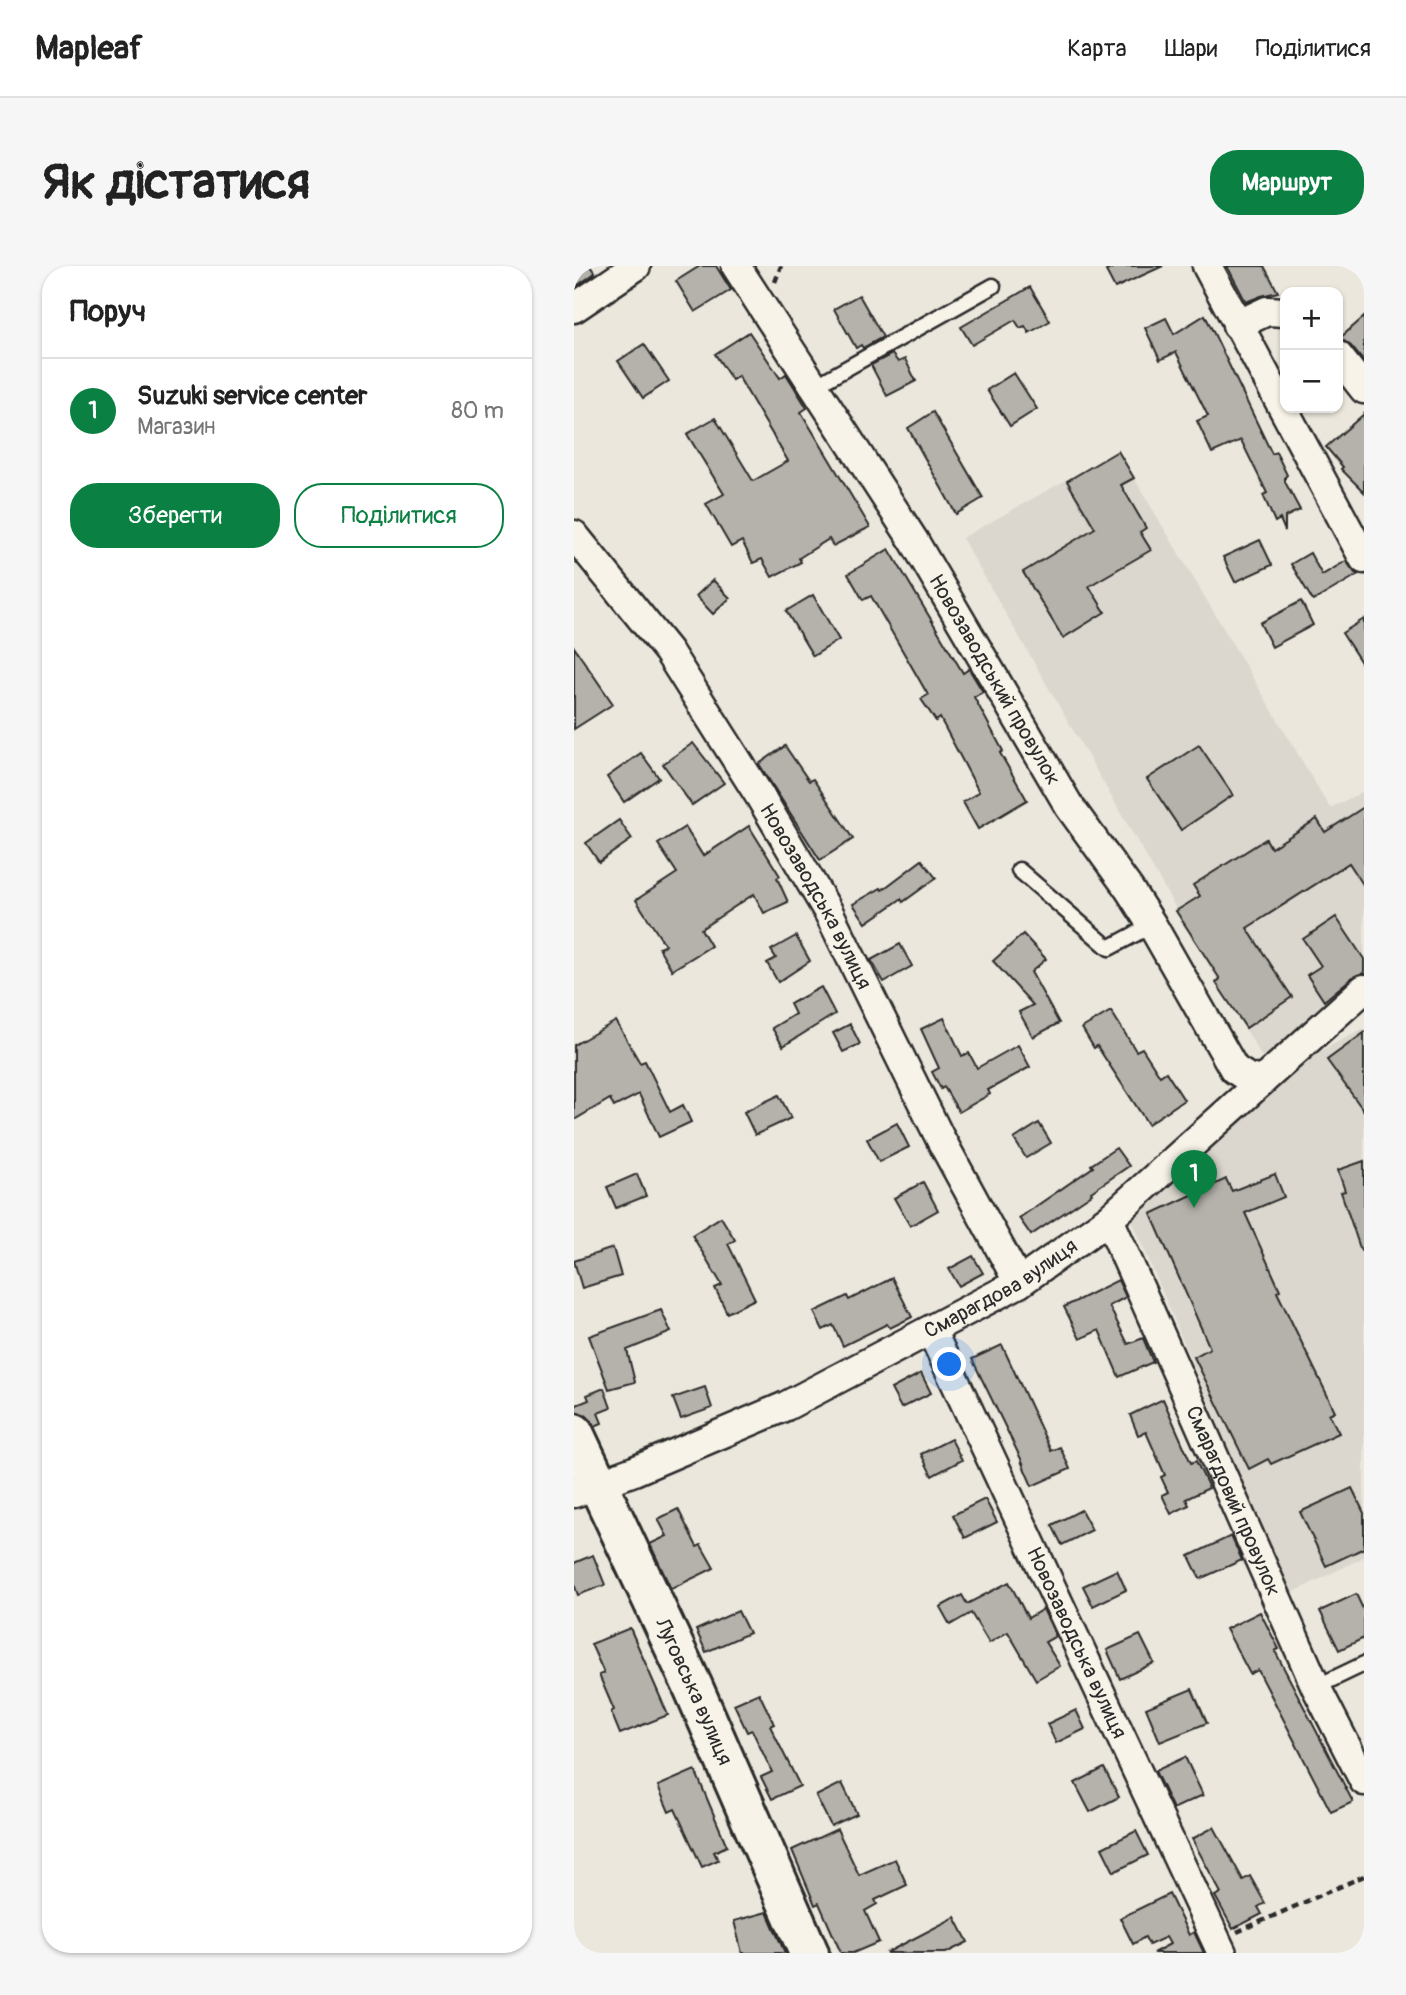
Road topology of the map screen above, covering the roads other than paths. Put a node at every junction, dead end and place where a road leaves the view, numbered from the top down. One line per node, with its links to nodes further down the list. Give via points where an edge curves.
1 (636, 266): 5 (street)
2 (736, 266): 9 (street, Новозаводський провулок)
3 (1207, 266): 7 (street)
4 (993, 286): 9 (lane)
5 (574, 308)
6 (1280, 312): 7 (street, via 1267,311)
7 (1237, 324): 12 (street)
8 (1343, 362): 10 (street)
9 (816, 386): 14 (street, Новозаводський провулок, via 914,541 1069,806)
10 (1364, 389)
11 (574, 535): 18 (street, Новозаводська вулиця, via 668,651 830,913 940,1138)
12 (1364, 559)
13 (1019, 870): 14 (lane, via 1109,948)
14 (1152, 925): 16 (street, Новозаводський провулок, via 1234,1069)
15 (1364, 989): 16 (street, Смарагдова вулиця)
16 (1262, 1081): 17 (street, Смарагдова вулиця)
17 (1109, 1219): 18 (street, Смарагдова вулиця); 23 (street, Смарагдовий провулок)
18 (1019, 1283): 19 (street, Смарагдова вулиця)
19 (931, 1331): 21 (street, Смарагдова вулиця, via 786,1406); 25 (street, Новозаводська вулиця)
20 (574, 1433): 21 (street, Луговська вулиця)
21 (587, 1488): 26 (street, Луговська вулиця, via 693,1687)
22 (1364, 1664): 23 (lane)
23 (1316, 1687): 24 (street, Смарагдовий провулок)
24 (1364, 1782)
25 (1219, 1947)
26 (809, 1953)

